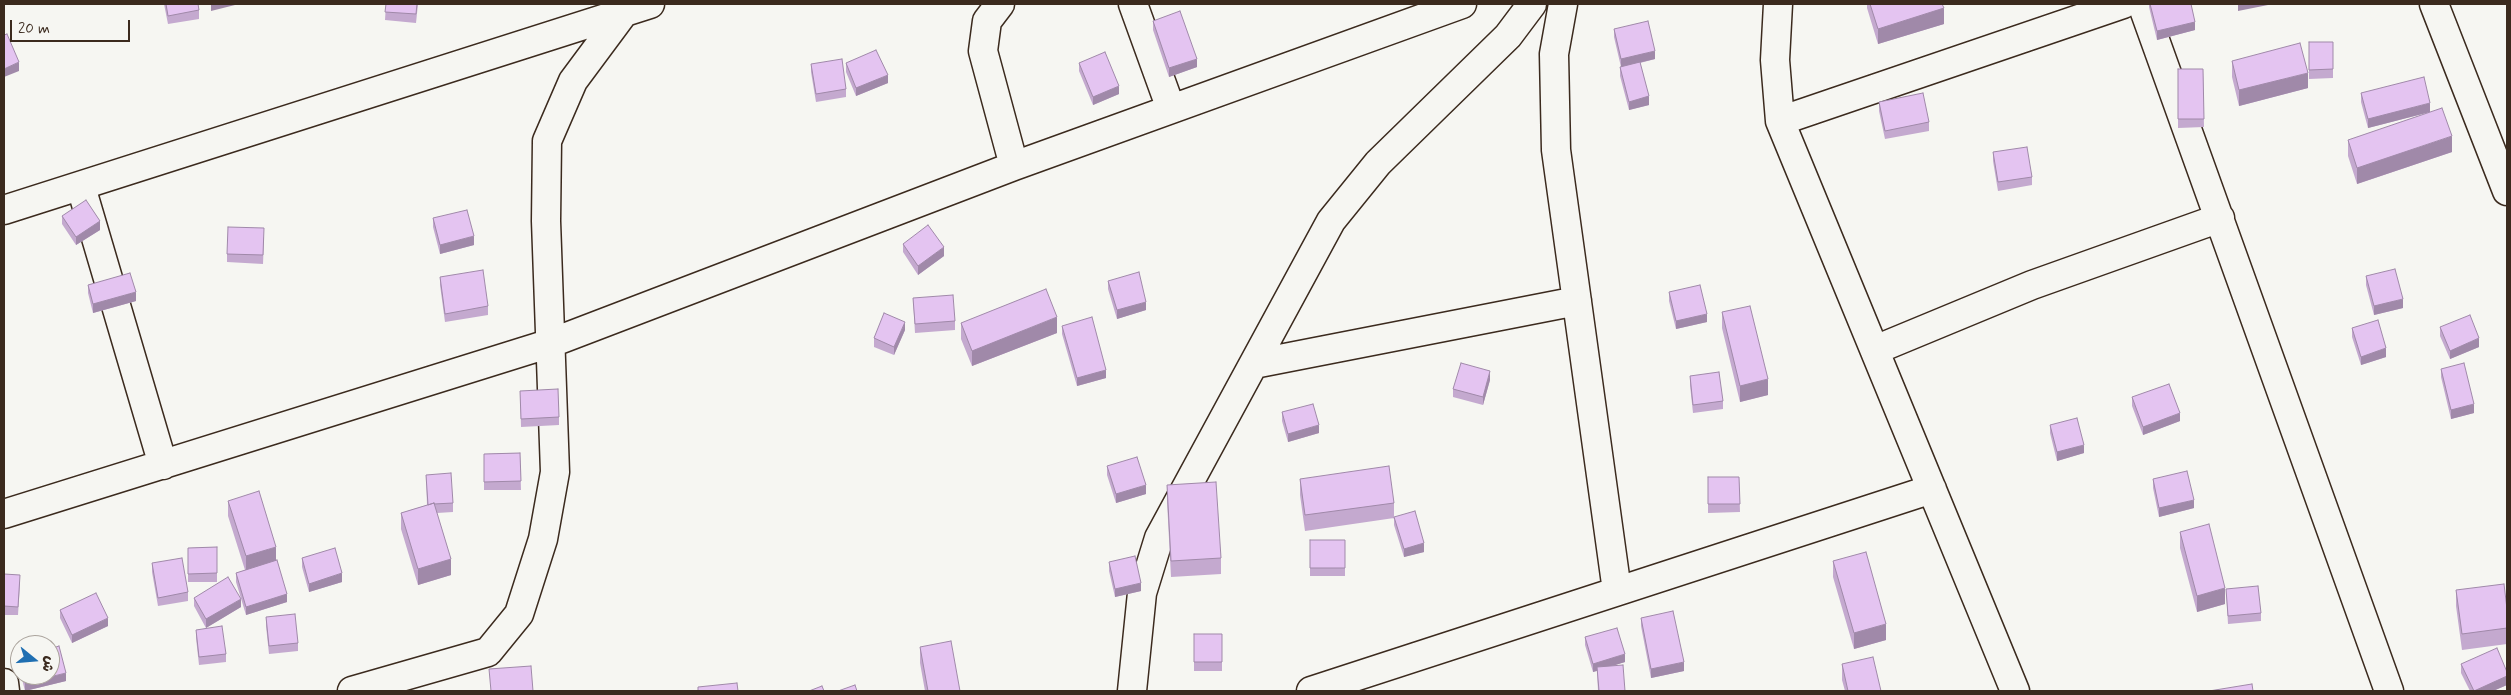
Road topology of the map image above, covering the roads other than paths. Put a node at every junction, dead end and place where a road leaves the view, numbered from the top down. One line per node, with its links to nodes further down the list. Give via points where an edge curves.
1 (1133, 4): 11 (street)
2 (1462, 4): 11 (street)
3 (1532, 4): 21 (street, via 1508,36 1378,163 1332,221)
4 (1563, 4): 18 (street, via 1554,54 1556,150)
5 (1778, 4): 12 (street, via 1775,60)
6 (2123, 4): 12 (street)
7 (2142, 4): 17 (street)
8 (2434, 4): 15 (street)
9 (638, 7): 14 (street); 19 (street, via 573,81 547,141)
10 (989, 9): 13 (street, via 983,51)
11 (1171, 110): 13 (street)
12 (1780, 121): 20 (street)
13 (1014, 166): 19 (street)
14 (81, 186): 16 (street); 22 (street)
15 (2507, 191)
16 (4, 210)
17 (2220, 218): 20 (street, via 2032,285); 33 (street)
18 (1577, 301): 21 (street); 25 (street)
19 (551, 344): 22 (street); 29 (street, via 555,472 543,539 519,614 488,652)
20 (1875, 350): 23 (street)
21 (1254, 364): 30 (street, via 1159,538 1142,593)
22 (163, 465): 24 (street)
23 (1932, 489): 25 (street); 32 (street)
24 (4, 514)
25 (1617, 591): 27 (street)
26 (4, 683): 28 (street)
27 (1344, 685): 31 (street)
28 (5, 691)
29 (352, 691)
30 (1132, 691)
31 (1311, 691)
32 (2015, 691)
33 (2388, 691)

